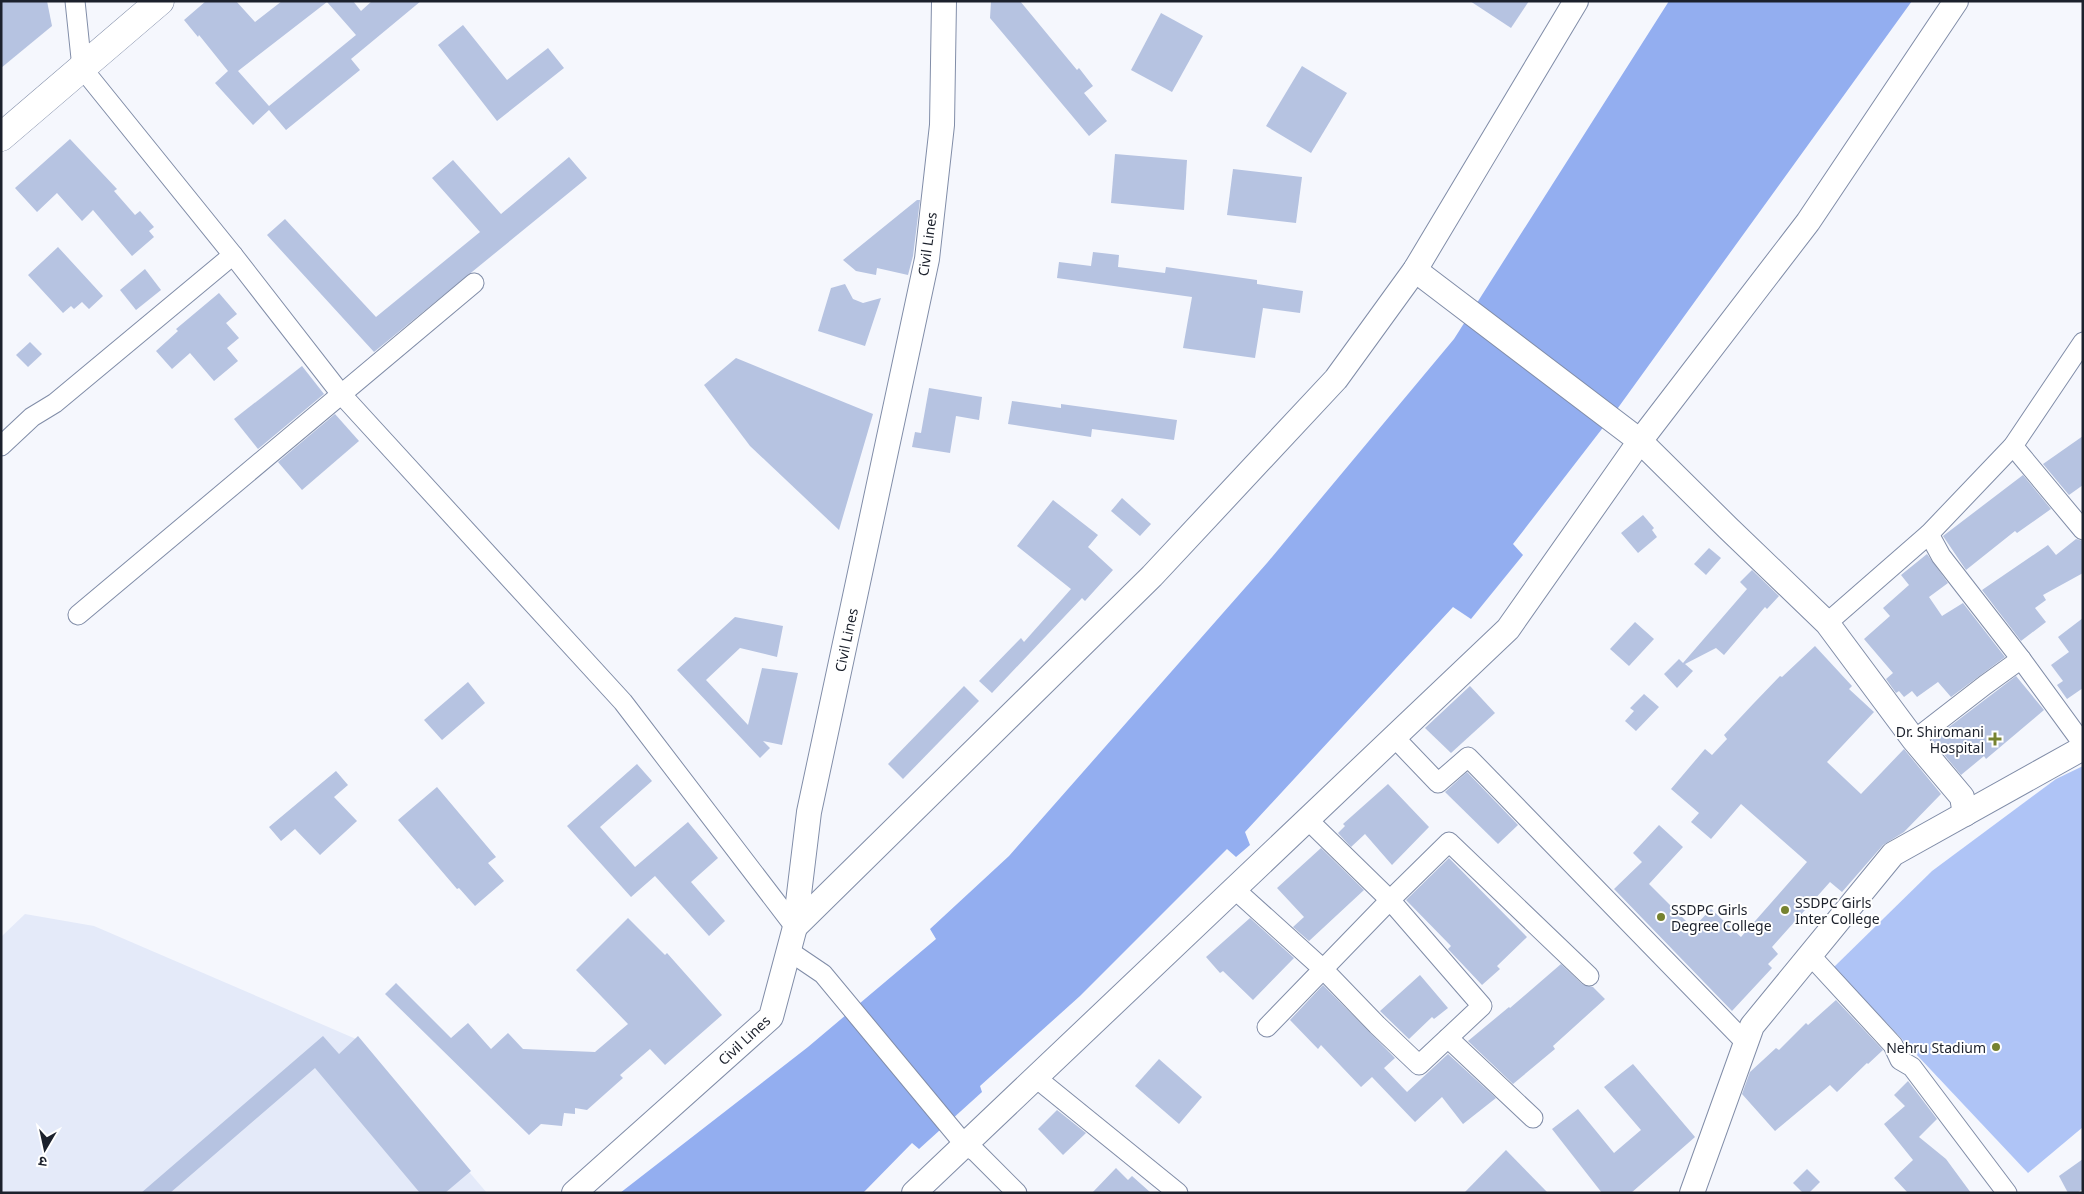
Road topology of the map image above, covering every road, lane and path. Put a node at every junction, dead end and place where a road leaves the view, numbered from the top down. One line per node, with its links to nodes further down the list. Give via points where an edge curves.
1 (75, 1): 6 (street)
2 (160, 1): 6 (main road)
3 (944, 1): 29 (street, Civil Lines, via 942,125 927,259 809,812)
4 (1576, 1): 9 (street)
5 (1956, 1): 13 (street, via 1808,222)
6 (82, 68): 7 (main road); 8 (street)
7 (1, 137)
8 (233, 255): 12 (street); 14 (street, via 55,403 32,417)
9 (1416, 270): 13 (street); 29 (street, via 1336,379 1152,576)
10 (474, 283): 12 (street)
11 (2083, 342): 15 (street)
12 (341, 394): 18 (street); 29 (street, via 623,702)
13 (1640, 441): 19 (street); 21 (street, via 1508,629)
14 (1, 446)
15 (2013, 446): 16 (street); 17 (street)
16 (2083, 530)
17 (1929, 534): 19 (street); 20 (street, via 1941,556)
18 (78, 615)
19 (1827, 623): 22 (street)
20 (2021, 659): 22 (street); 23 (street)
21 (1394, 737): 26 (street); 36 (street, via 1438,783 1468,757)
22 (1914, 740): 25 (street, via 1962,797)
23 (2083, 744)
24 (2083, 748): 25 (street)
25 (1966, 814): 31 (street, via 1893,854)
26 (1307, 819): 28 (street); 37 (street)
27 (1241, 895): 32 (street)
28 (1390, 900): 32 (street); 33 (street, via 1449,842); 35 (street, via 1482,1006)
29 (795, 928): 30 (street, Civil Lines)
30 (788, 951): 39 (street, via 823,974); 40 (street, Civil Lines, via 771,1017)
31 (1810, 955): 36 (street, via 1752,1026); 45 (street, via 1893,1045 1900,1060 1912,1068)
32 (1323, 969): 34 (street); 35 (street, via 1419,1065)
33 (1589, 976)
34 (1266, 1027)
35 (1448, 1038): 38 (street)
36 (1746, 1043): 44 (street)
37 (1036, 1078): 39 (street); 43 (street)
38 (1533, 1118)
39 (960, 1139): 41 (street); 42 (street)
40 (574, 1193)
41 (914, 1193)
42 (1017, 1193)
43 (1178, 1193)
44 (1692, 1193)
45 (2007, 1193)

